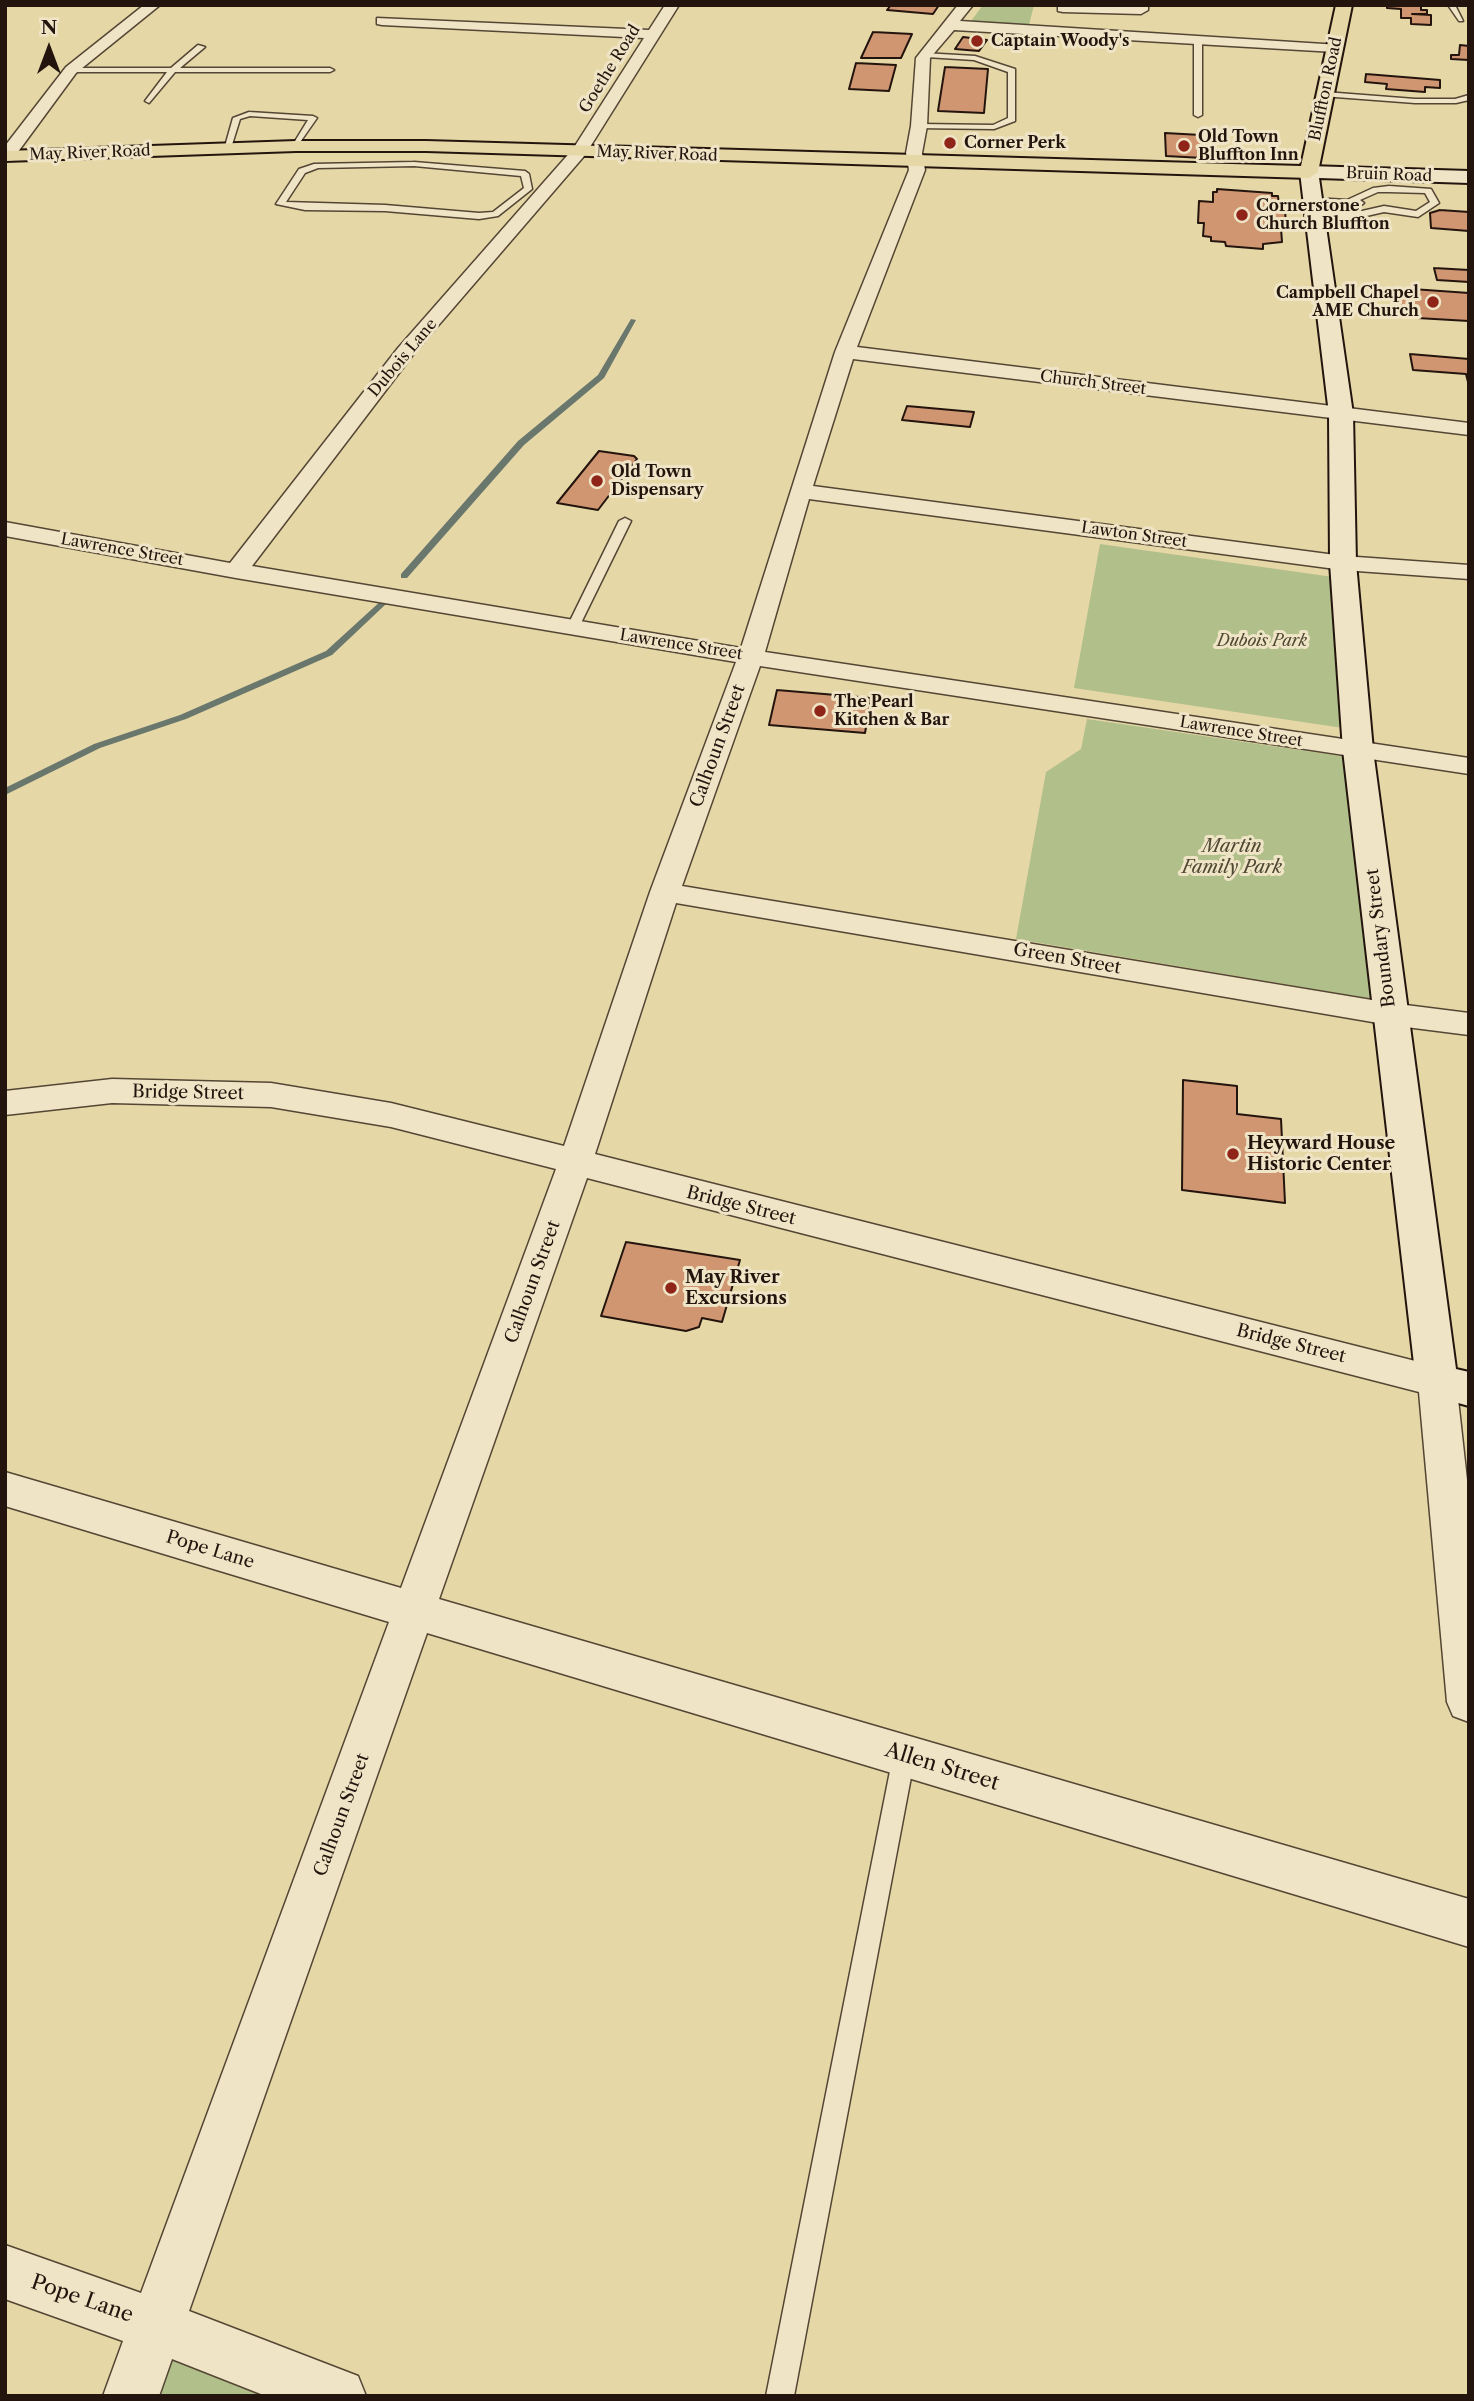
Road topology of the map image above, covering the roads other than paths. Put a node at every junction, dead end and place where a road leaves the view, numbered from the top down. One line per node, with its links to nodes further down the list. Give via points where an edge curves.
1 (153, 5): 19 (street)
2 (408, 5): 12 (street, via 382,22)
3 (672, 5): 14 (street, Goethe Road)
4 (966, 5): 11 (street)
5 (1141, 5): 8 (street, via 1141,10)
6 (1344, 5): 17 (main road, Bluffton Road)
7 (1451, 5): 10 (lane)
8 (1063, 6): 13 (street)
9 (577, 13): 12 (street)
10 (1461, 20)
11 (949, 25): 13 (street); 18 (street)
12 (564, 29): 14 (street)
13 (1061, 32): 15 (street)
14 (653, 34): 30 (street, Goethe Road)
15 (1198, 40): 17 (street); 25 (lane)
16 (201, 47): 20 (lane)
17 (1335, 48): 22 (main road, Bluffton Road)
18 (926, 55): 26 (street, Calhoun Street); 26 (lane, via 975,58 1012,71 1012,120 994,127)
19 (71, 70): 20 (lane); 31 (street)
20 (173, 70): 21 (lane); 24 (lane)
21 (330, 70)
22 (1325, 94): 23 (lane, via 1415,101); 37 (main road, Bluffton Road)
23 (1469, 97)
24 (149, 101)
25 (1198, 115)
26 (919, 126): 32 (street, Calhoun Street, via 914,153)
27 (296, 146): 28 (main road, May River Road); 29 (main road, May River Road); 29 (lane, via 313,118 249,114 237,118)
28 (426, 146): 30 (main road, May River Road); 33 (lane)
29 (227, 148): 31 (main road, May River Road)
30 (579, 152): 32 (main road, May River Road); 49 (street, Dubois Lane, via 405,352)
31 (6, 156)
32 (918, 162): 37 (main road, May River Road); 42 (street, Calhoun Street)
33 (414, 164): 33 (lane, via 317,166 302,172 280,204 479,216 495,214 528,189 525,174)
34 (1443, 176): 35 (street, Bruin Road); 36 (lane, via 1439,188); 37 (street, Bruin Road)
35 (1469, 177)
36 (1428, 191): 38 (lane); 39 (lane, via 1376,190); 41 (lane, via 1435,203 1418,214)
37 (1312, 196): 39 (lane); 41 (lane, via 1362,214); 43 (street, Boundary Street)
38 (1404, 198)
39 (1351, 201): 41 (lane)
40 (1393, 203): 41 (lane)
41 (1384, 209)
42 (845, 352): 43 (street, Church Street); 45 (street, Calhoun Street)
43 (1341, 414): 44 (street, Church Street); 48 (street, Boundary Street)
44 (1469, 429)
45 (800, 491): 48 (street, Lawton Street); 52 (street, Calhoun Street)
46 (625, 521): 51 (lane)
47 (5, 529): 49 (street, Lawrence Street)
48 (1343, 563): 50 (street, Lawton Street); 53 (street, Boundary Street)
49 (236, 571): 51 (street, Lawrence Street)
50 (1469, 572)
51 (573, 627): 52 (street, Lawrence Street)
52 (751, 657): 53 (street, Lawrence Street); 55 (street, Calhoun Street)
53 (1358, 750): 54 (street, Lawrence Street); 56 (street, Boundary Street)
54 (1469, 766)
55 (665, 892): 56 (street, Green Street); 59 (street, Calhoun Street)
56 (1390, 1014): 57 (street, Green Street); 60 (street, Boundary Street)
57 (1469, 1024)
58 (5, 1103): 59 (street, Bridge Street, via 112,1091 271,1095 391,1115)
59 (575, 1164): 60 (street, Bridge Street); 62 (street, Calhoun Street)
60 (1453, 1385): 63 (street, Boundary Street)
61 (5, 1489): 62 (street, Pope Lane)
62 (416, 1611): 64 (street, Allen Street); 67 (street, Calhoun Street)
63 (1469, 1702)
64 (904, 1756): 65 (street, Allen Street); 70 (lane)
65 (1469, 1923)
66 (5, 2272): 67 (street, Pope Lane)
67 (158, 2326): 68 (street, Calhoun Street); 69 (street, Pope Lane)
68 (131, 2396)
69 (338, 2396)
70 (780, 2396)

